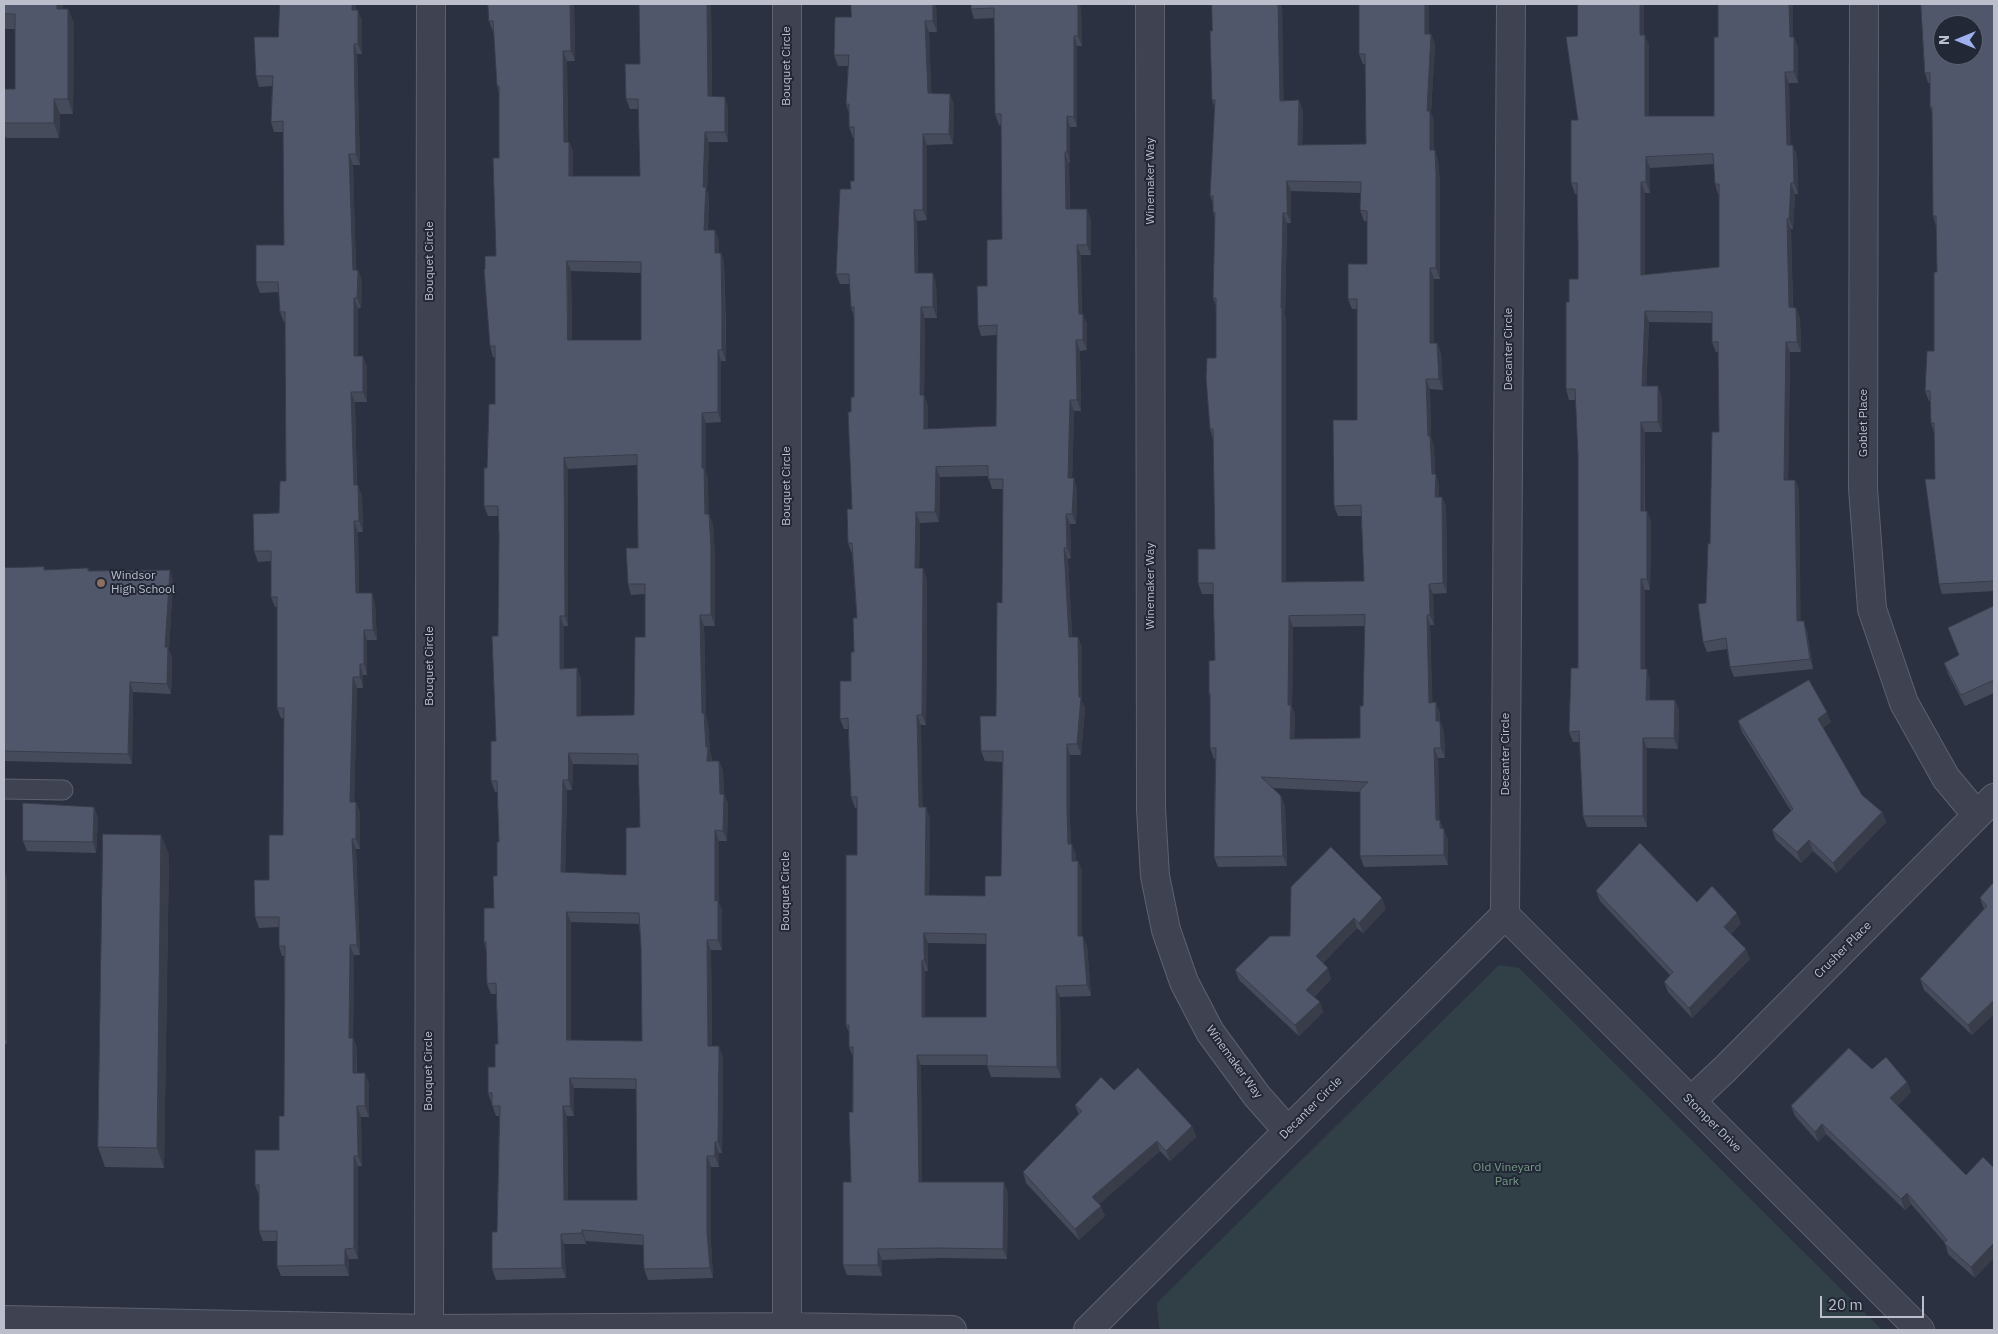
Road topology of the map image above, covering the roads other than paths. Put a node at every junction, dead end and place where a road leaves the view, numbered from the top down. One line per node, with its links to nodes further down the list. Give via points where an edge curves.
1 (431, 4): 14 (street, Bouquet Circle)
2 (787, 4): 13 (street, Bouquet Circle)
3 (1150, 4): 11 (street, Winemaker Way, via 1151,809 1155,876 1166,930 1184,982 1210,1032 1257,1096)
4 (1511, 4): 9 (street, Decanter Circle)
5 (1864, 4): 8 (street, Goblet Place, via 1864,488 1872,609 1904,703 1946,778)
6 (4, 789): 7 (lane)
7 (63, 790)
8 (1986, 806): 10 (street, Crusher Place)
9 (1505, 915): 10 (street, Stomper Drive); 11 (street, Decanter Circle)
10 (1691, 1101): 17 (street, Stomper Drive)
11 (1288, 1131): 16 (street, Decanter Circle)
12 (4, 1320): 14 (street)
13 (787, 1328): 14 (street); 15 (street)
14 (429, 1330)
15 (952, 1330)
16 (1088, 1330)
17 (1920, 1330)

